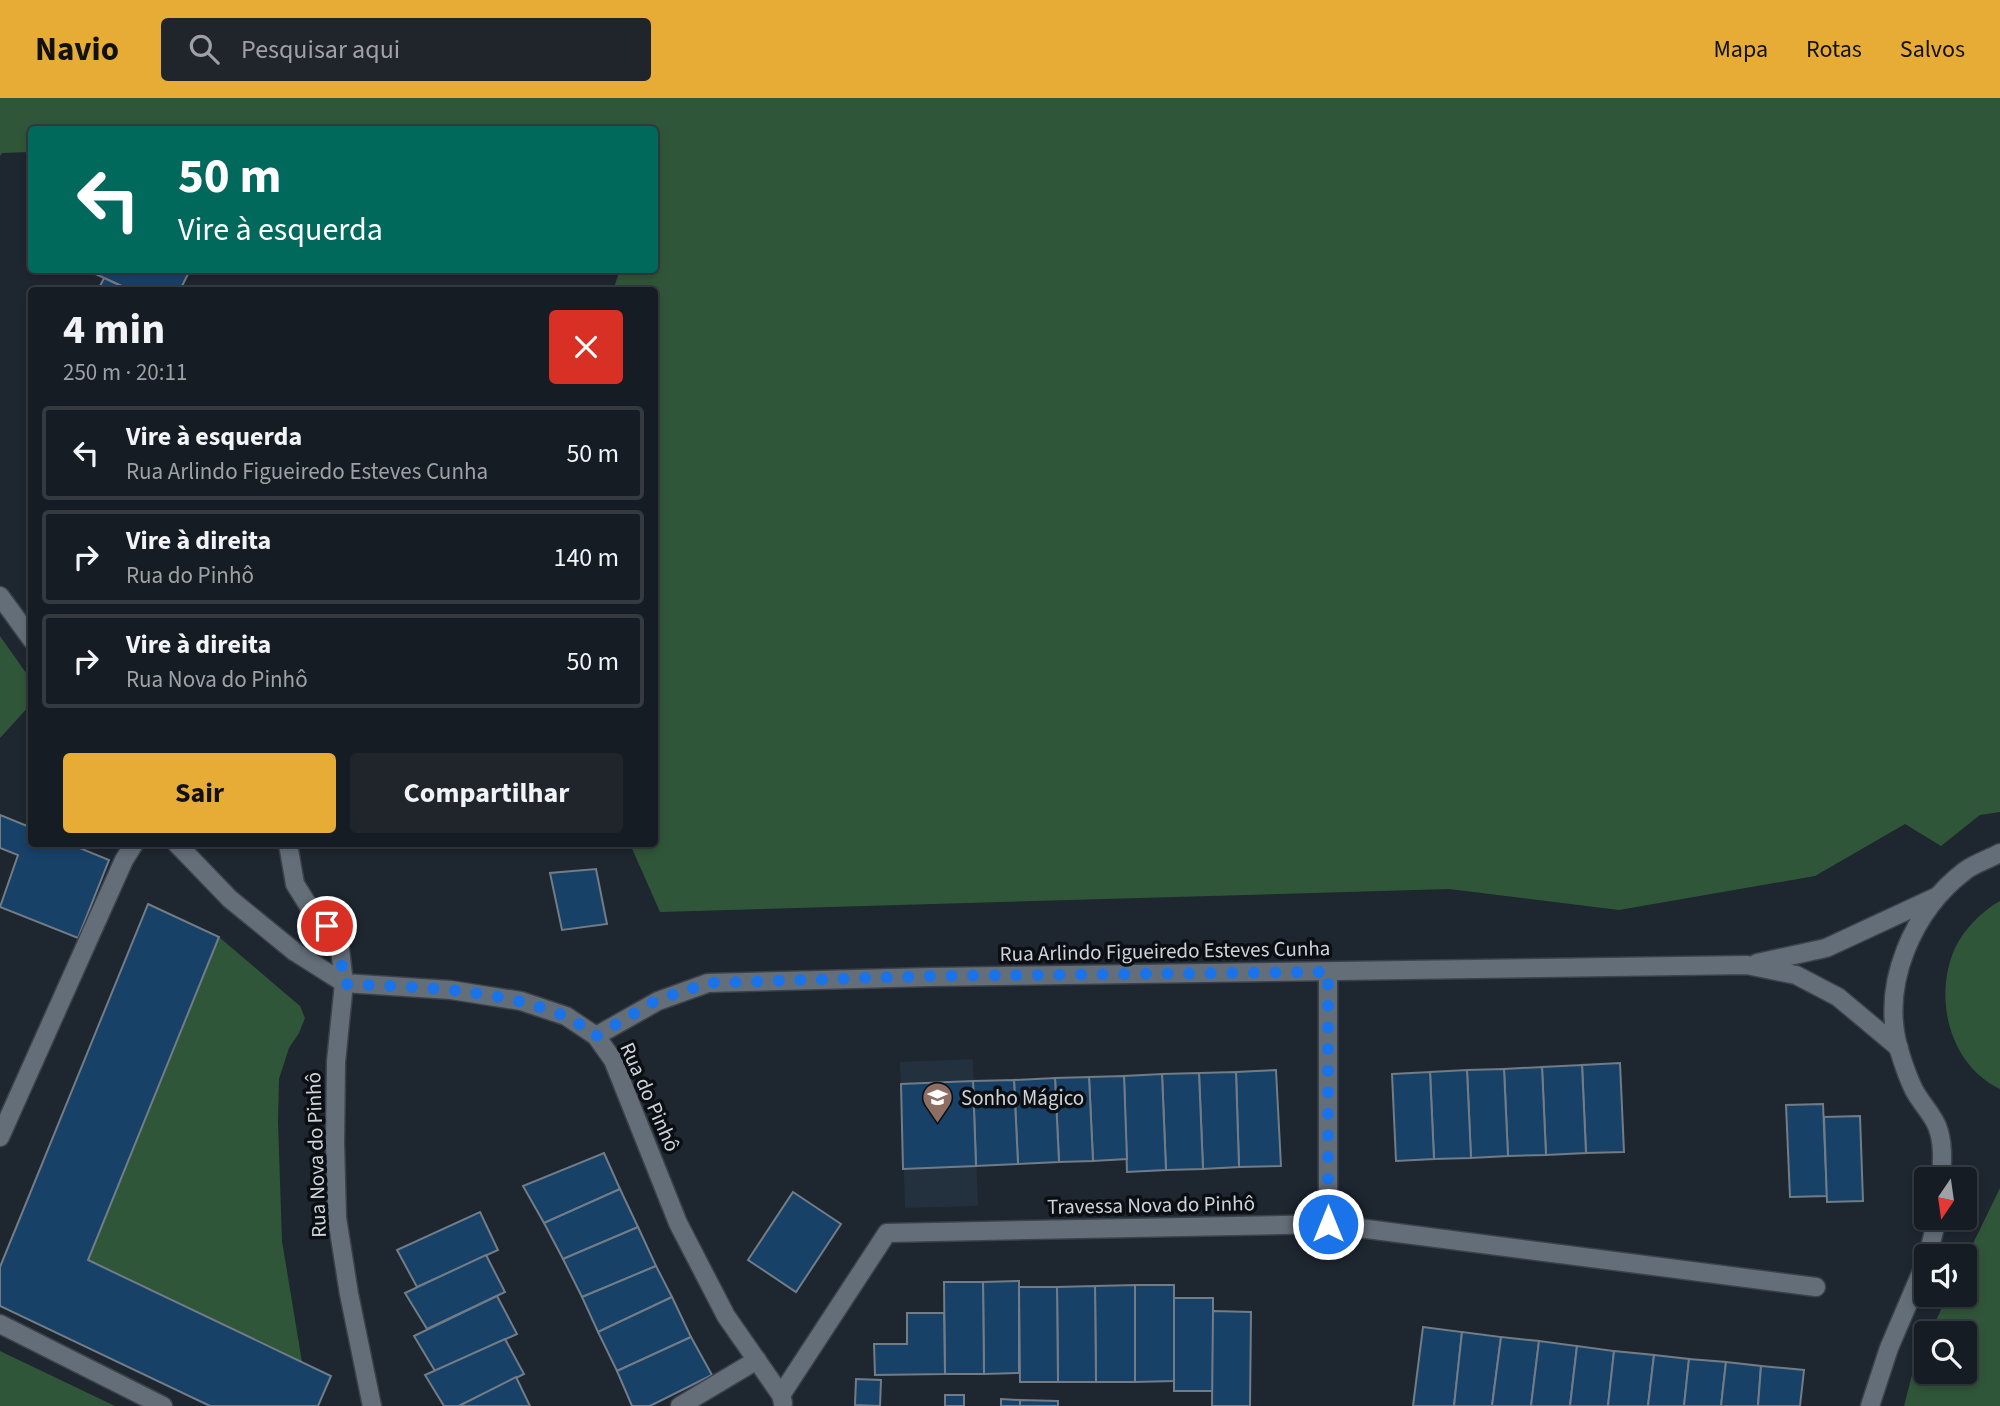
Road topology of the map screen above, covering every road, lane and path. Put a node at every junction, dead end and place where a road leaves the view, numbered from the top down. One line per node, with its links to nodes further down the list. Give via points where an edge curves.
1 (0, 596): 2 (street)
2 (28, 634)
3 (132, 847): 13 (street)
4 (180, 847): 10 (street, via 230,899 295,952)
5 (289, 847): 10 (street, Rua Nova do Pinhô, via 295,884 340,949)
6 (2000, 853): 7 (street, via 1968,869)
7 (1936, 897): 8 (street, Rua Arlindo Figueiredo Esteves Cunha, via 1826,948); 12 (street, via 1910,937 1898,975 1894,1010)
8 (1747, 965): 9 (street, Rua Arlindo Figueiredo Esteves Cunha); 12 (street, Rua Arlindo Figueiredo Esteves Cunha, via 1796,975 1838,997)
9 (1328, 972): 11 (street, Rua Arlindo Figueiredo Esteves Cunha, via 708,983 657,1000); 15 (street)
10 (344, 984): 11 (street, Rua do Pinhô, via 451,990 520,1002 566,1016); 22 (street, Rua Nova do Pinhô, via 336,1062 337,1218)
11 (596, 1036): 19 (street, Rua do Pinhô, via 613,1060 678,1223 726,1316)
12 (1899, 1048): 14 (street, via 1913,1089 1938,1127)
13 (0, 1136)
14 (1942, 1167)
15 (1328, 1224): 16 (street, Travessa Nova do Pinhô); 20 (street, Travessa Nova do Pinhô, via 887,1233)
16 (1816, 1287)
17 (1914, 1289): 24 (street)
18 (0, 1324): 21 (street)
19 (757, 1360): 20 (street, Rua do Pinhô); 23 (street)
20 (782, 1401)
21 (163, 1406)
22 (372, 1406)
23 (680, 1406)
24 (1870, 1406)

